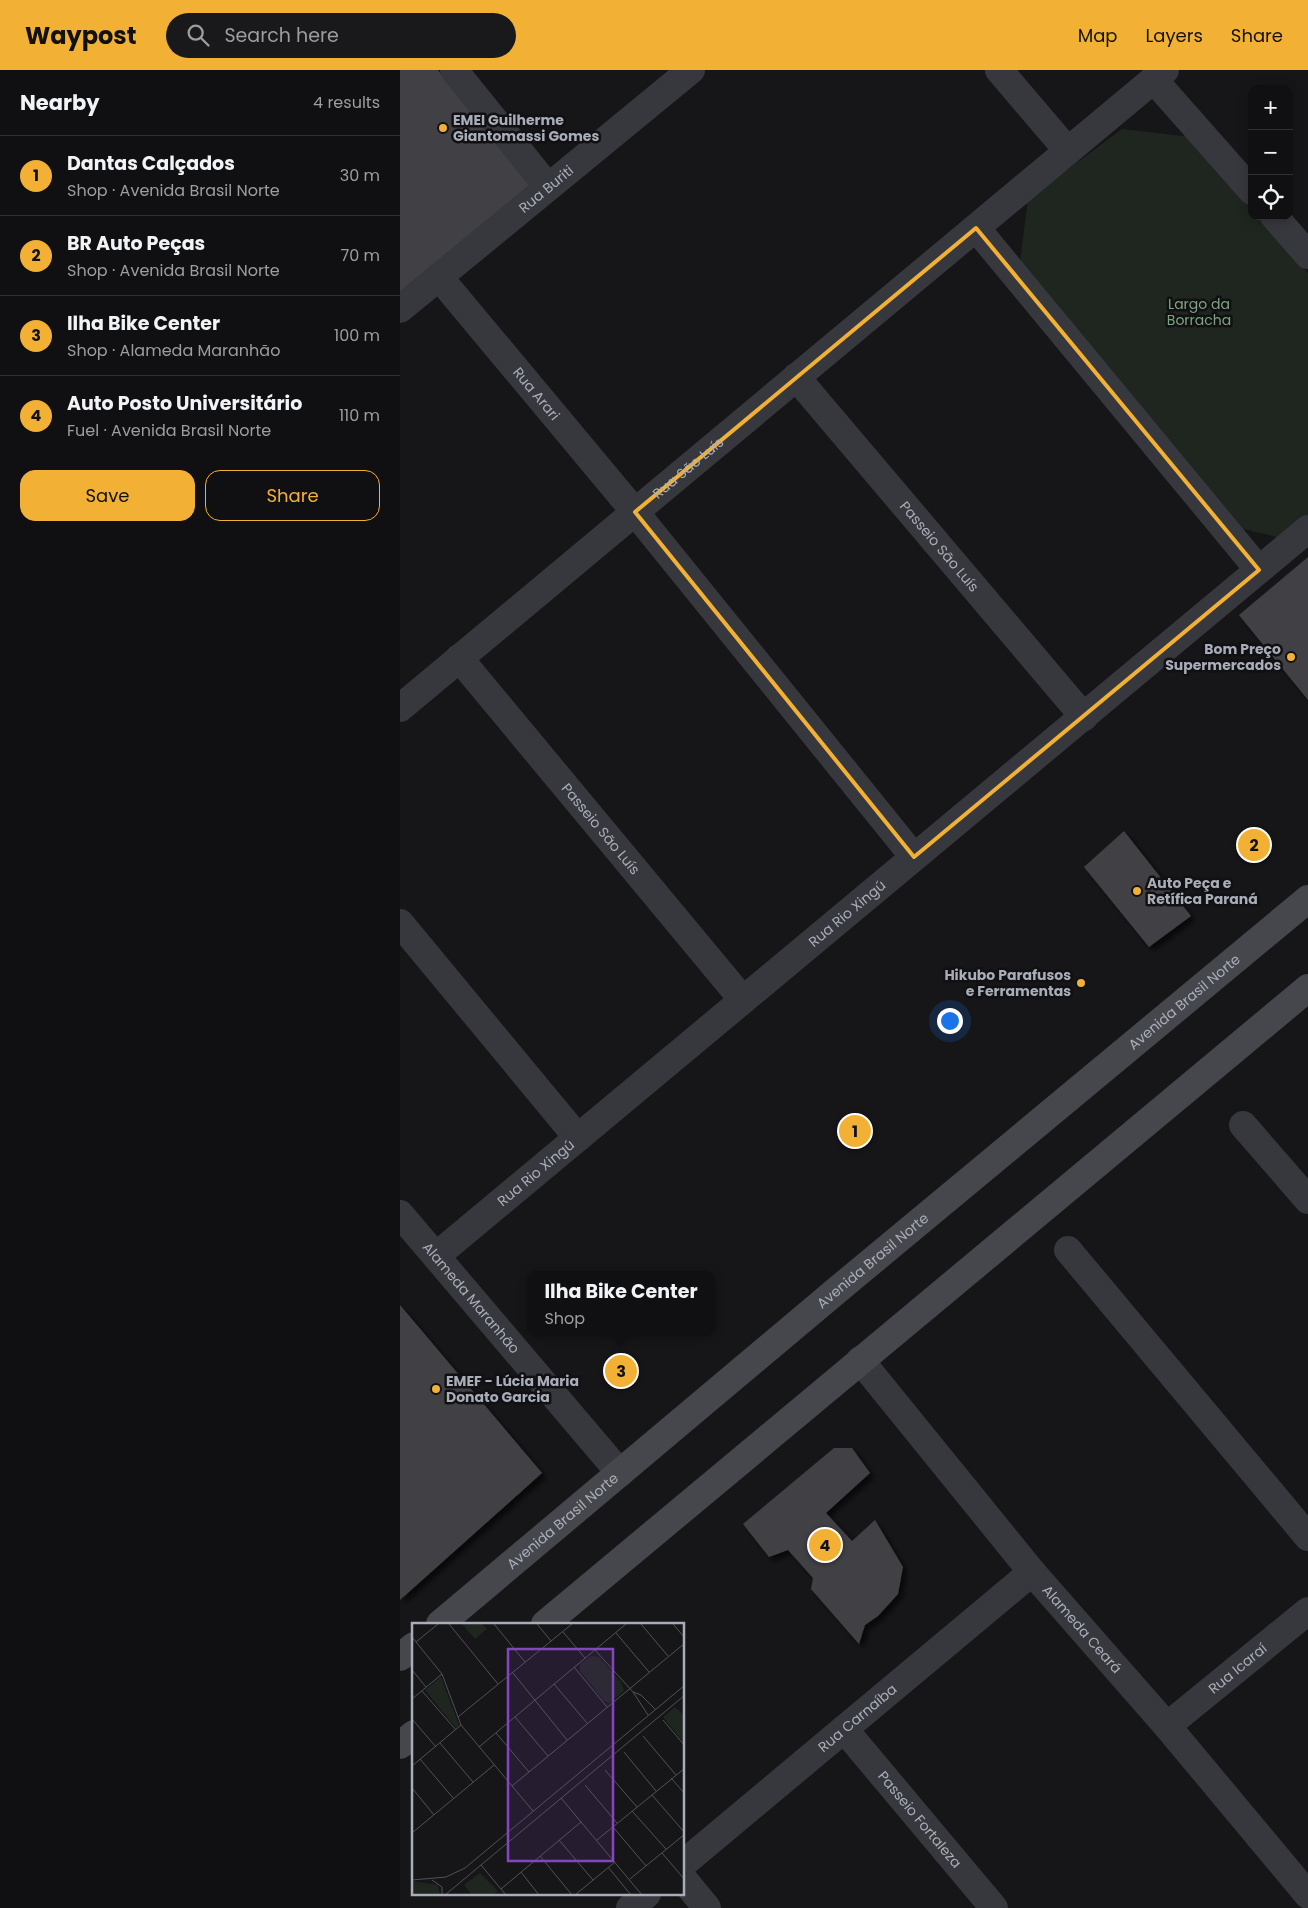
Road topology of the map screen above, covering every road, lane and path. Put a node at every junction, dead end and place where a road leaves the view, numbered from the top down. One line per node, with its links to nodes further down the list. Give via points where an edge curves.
1 (454, 70): 7 (street)
2 (691, 70): 7 (street, Rua Buriti)
3 (999, 70): 5 (street)
4 (1159, 75): 5 (street, Rua São Luís); 6 (street)
5 (1068, 151): 9 (street, Rua São Luís)
6 (1248, 186)
7 (548, 187): 11 (street, Rua Buriti)
8 (1277, 220): 10 (street)
9 (976, 228): 13 (street, Rua São Luís); 16 (street)
10 (1308, 255)
11 (439, 277): 12 (street, Rua Buriti); 14 (street, Rua Arari)
12 (400, 309)
13 (796, 377): 14 (street, Rua São Luís); 19 (street, Passeio São Luís)
14 (635, 512): 17 (street, Rua São Luís); 20 (street)
15 (1308, 530): 16 (street, Rua Rio Xingú)
16 (1259, 570): 19 (street, Rua Rio Xingú)
17 (459, 658): 18 (street, Rua São Luís); 24 (street, Passeio São Luís)
18 (400, 708)
19 (1084, 717): 20 (street, Rua Rio Xingú)
20 (914, 858): 24 (street, Rua Rio Xingú)
21 (1308, 899): 32 (main road, Avenida Brasil Norte)
22 (400, 923): 26 (street)
23 (1308, 988): 31 (main road)
24 (743, 1000): 26 (street, Rua Rio Xingú)
25 (1243, 1125): 27 (street)
26 (578, 1138): 30 (street, Rua Rio Xingú)
27 (1308, 1200)
28 (400, 1214): 30 (street, Alameda Maranhão)
29 (1068, 1250): 33 (street)
30 (436, 1256): 32 (street, Alameda Maranhão)
31 (860, 1360): 34 (street, Alameda Ceará); 37 (main road)
32 (620, 1473): 36 (main road, Avenida Brasil Norte)
33 (1308, 1537)
34 (1032, 1572): 40 (street, Alameda Ceará); 41 (street, Rua Carnaíba)
35 (1308, 1611): 40 (street, Rua Icaraí)
36 (441, 1623)
37 (546, 1623)
38 (412, 1648): 39 (main road)
39 (400, 1657)
40 (1167, 1726): 47 (street, Alameda Ceará)
41 (844, 1729): 44 (street, Rua Carnaíba); 50 (street, Passeio Fortaleza)
42 (412, 1736): 43 (main road)
43 (400, 1745)
44 (685, 1862)
45 (685, 1881): 49 (street)
46 (645, 1896): 48 (street)
47 (1308, 1896)
48 (630, 1908)
49 (707, 1908)
50 (994, 1908)

